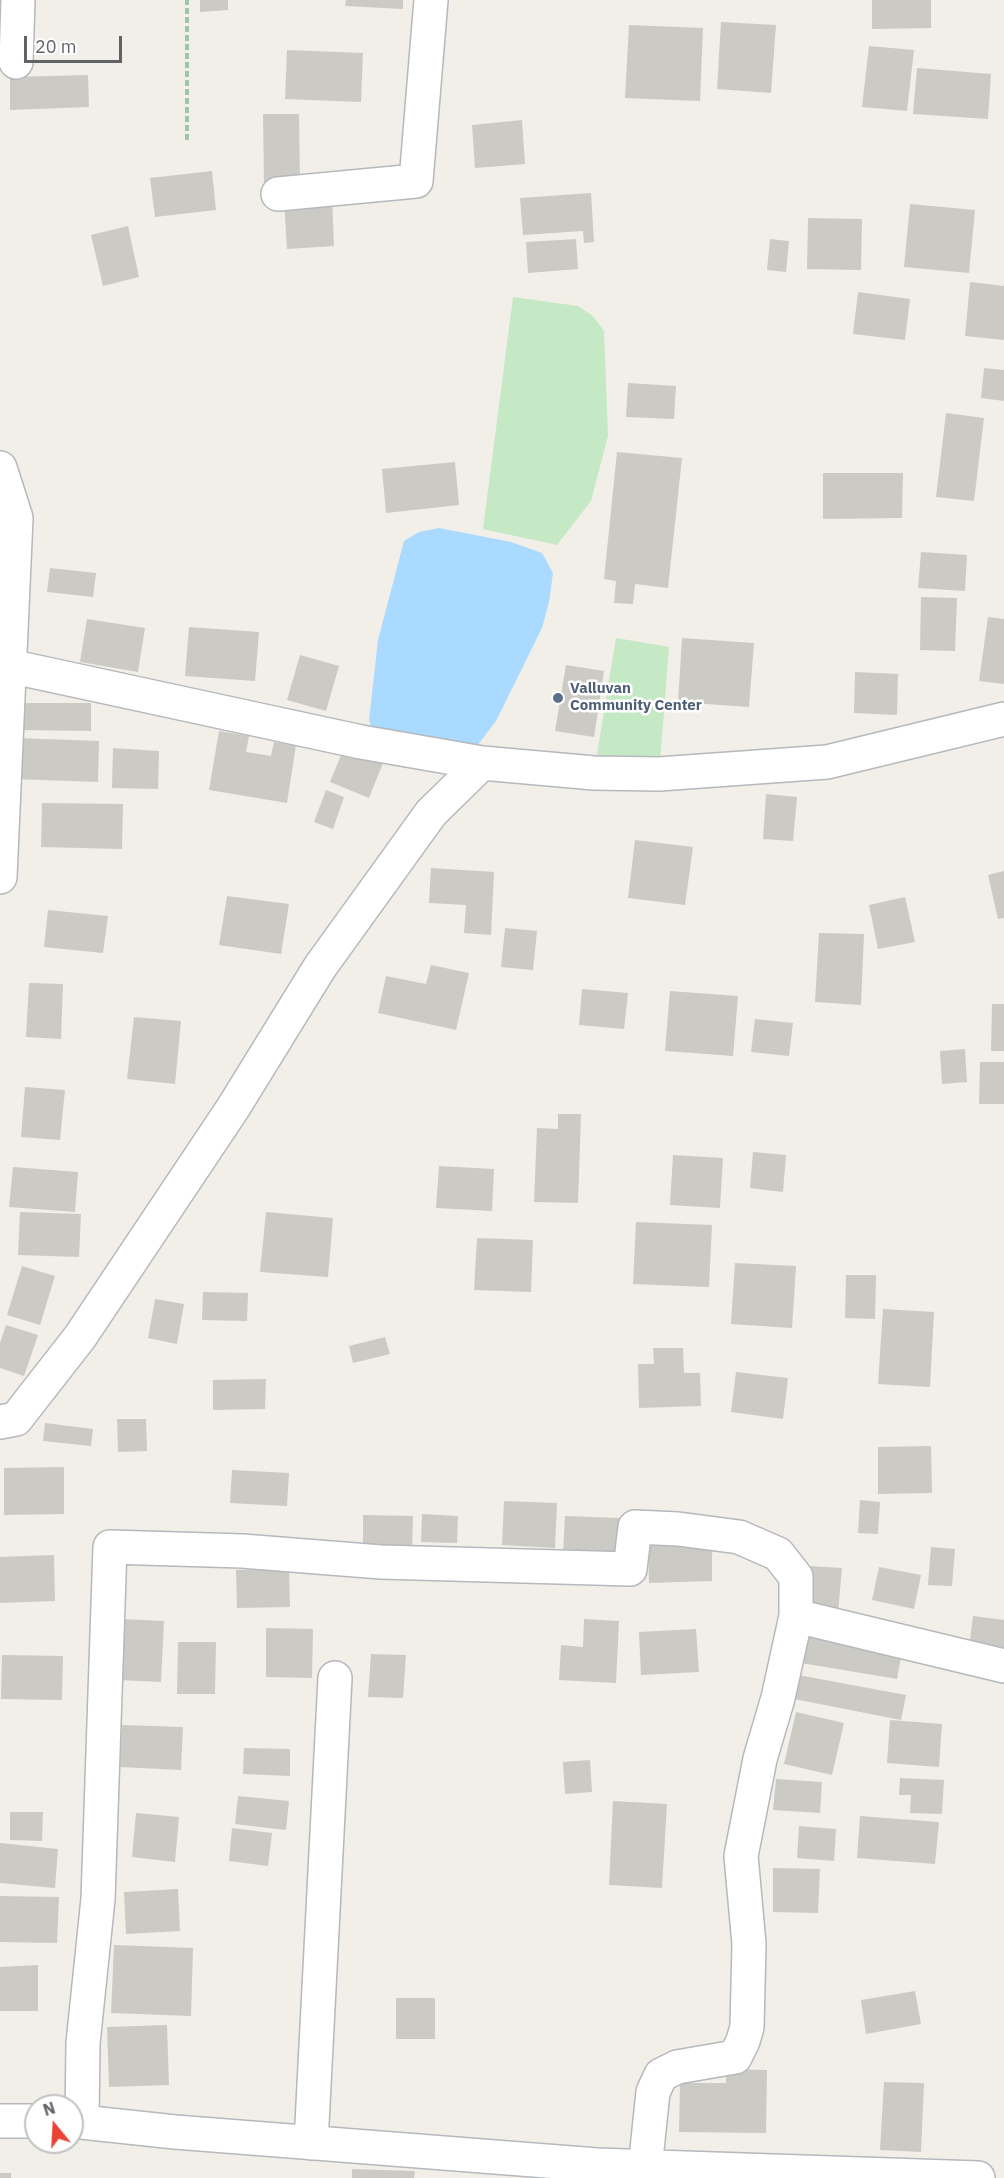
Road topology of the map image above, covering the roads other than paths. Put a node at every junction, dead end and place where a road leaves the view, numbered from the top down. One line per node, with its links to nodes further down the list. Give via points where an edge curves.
1 (18, 0): 3 (street)
2 (431, 0): 4 (street, via 416,182)
3 (16, 62)
4 (278, 194)
5 (0, 468): 6 (street, via 16,518)
6 (5, 665): 8 (street, via 361,742); 9 (street)
7 (1004, 719): 8 (street, via 827,762 658,774)
8 (482, 763): 10 (street, via 430,813 320,968 80,1337 16,1419)
9 (0, 877)
10 (0, 1422)
11 (796, 1616): 12 (street); 14 (street, via 796,1577 778,1554 739,1537 678,1529 635,1527 630,1569 381,1562 242,1551 110,1547 99,1888); 19 (street, via 760,1759 741,1856 750,1944 747,2027 735,2057 677,2067 661,2075 653,2092)
12 (1004, 1666)
13 (335, 1678): 18 (street)
14 (79, 2094)
15 (0, 2121): 16 (street)
16 (24, 2121)
17 (84, 2122): 18 (street)
18 (311, 2143): 19 (street)
19 (645, 2172): 20 (street)
20 (978, 2178)

